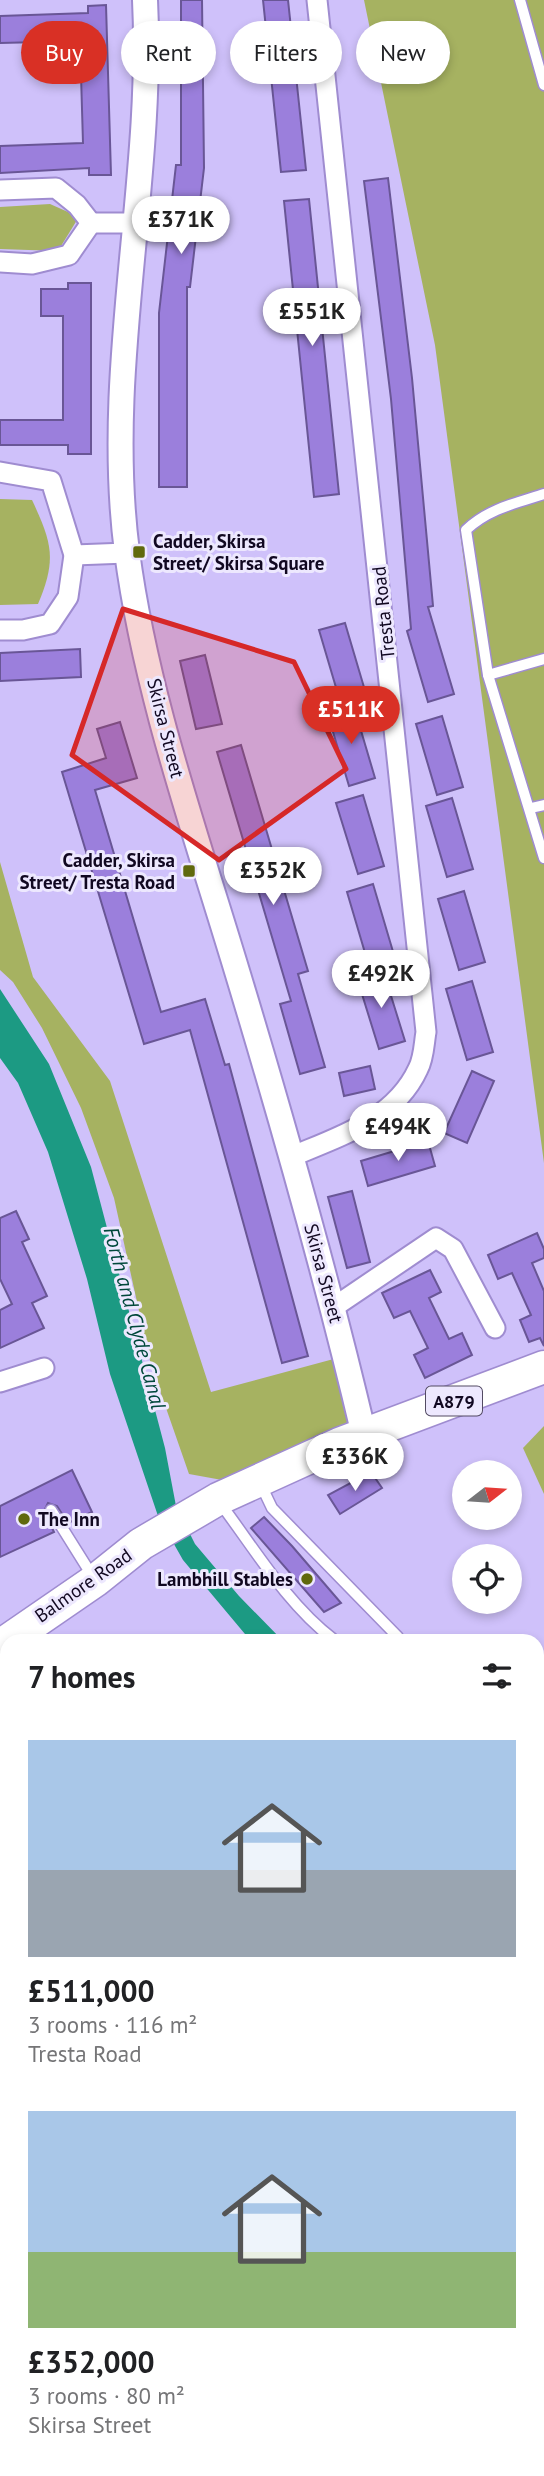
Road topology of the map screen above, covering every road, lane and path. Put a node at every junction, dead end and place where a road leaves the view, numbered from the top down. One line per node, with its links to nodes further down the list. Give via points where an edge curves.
1 (145, 0): 7 (street, Skirsa Street, via 148,55)
2 (317, 0): 19 (street, Tresta Road, via 426,1032 420,1066 403,1096 362,1128)
3 (520, 0): 4 (lane)
4 (544, 85)
5 (0, 190): 6 (street, via 56,188)
6 (91, 223): 7 (street); 8 (street, via 69,255 32,264)
7 (136, 223): 11 (street, Skirsa Street, via 123,371 121,450)
8 (0, 262)
9 (0, 472): 12 (street, via 51,481)
10 (544, 494): 15 (lane, via 502,507 466,530)
11 (127, 553): 12 (street); 19 (street, Skirsa Street, via 177,774)
12 (74, 555): 13 (street, via 68,597 50,624)
13 (0, 630)
14 (544, 659): 15 (lane)
15 (488, 675): 17 (lane)
16 (544, 805): 17 (lane)
17 (531, 808): 18 (lane)
18 (544, 858)
19 (293, 1156): 20 (street, Skirsa Street)
20 (334, 1307): 21 (street, via 436,1238 453,1249); 25 (street, Skirsa Street)
21 (495, 1328)
22 (544, 1367): 25 (main road, A879)
23 (44, 1368): 24 (street)
24 (0, 1382)
25 (364, 1435): 26 (main road, A879)
26 (259, 1479): 27 (main road, A879); 32 (lane, via 272,1507)
27 (207, 1505): 29 (main road, Balmore Road / A879, via 167,1527); 31 (lane)
28 (51, 1510): 29 (lane)
29 (96, 1580): 30 (main road, Balmore Road / A879)
30 (10, 1634)
31 (326, 1634)
32 (395, 1634)

